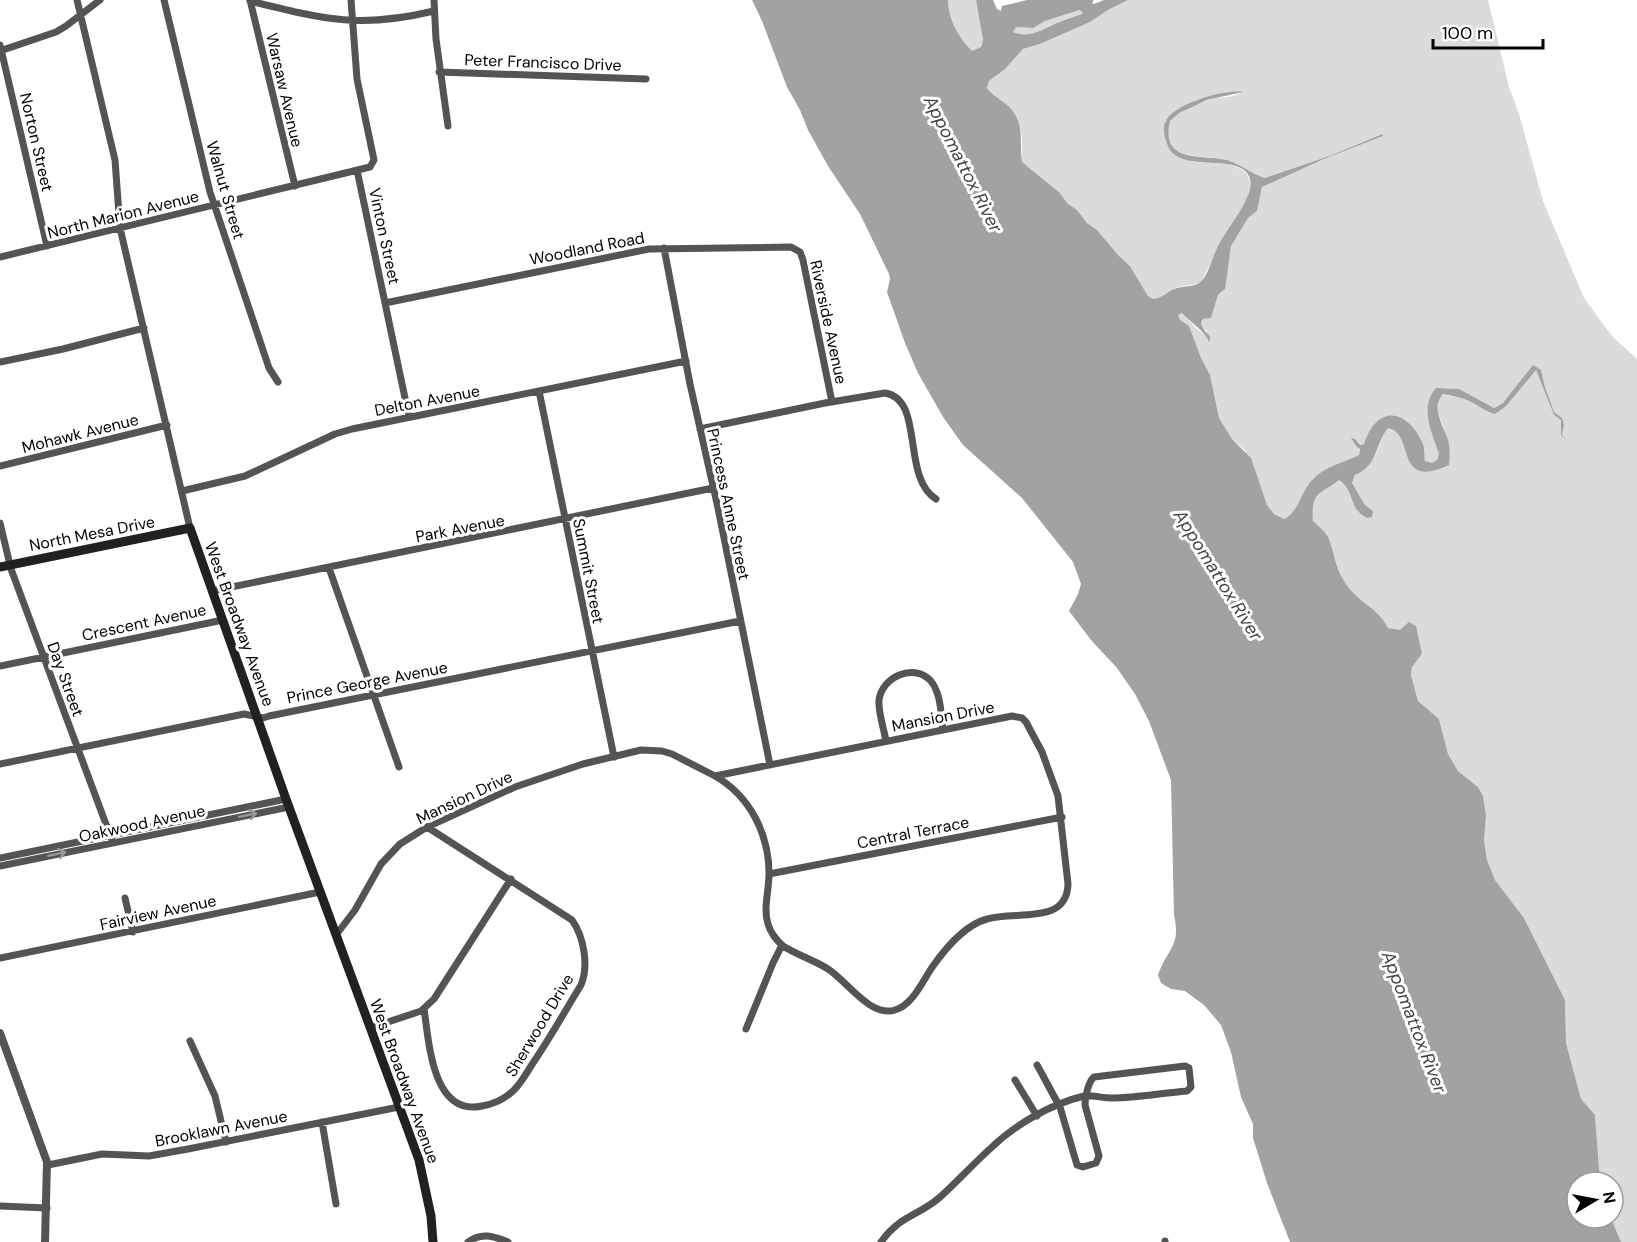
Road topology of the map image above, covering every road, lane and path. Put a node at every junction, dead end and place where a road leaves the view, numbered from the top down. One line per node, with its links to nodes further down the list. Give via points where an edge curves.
1 (77, 0): 8 (street, West Broadway Avenue)
2 (100, 0): 8 (street)
3 (164, 0): 16 (street, Walnut Street)
4 (351, 0): 9 (street, Vinton Street)
5 (434, 0): 7 (street)
6 (250, 1): 9 (street); 15 (street, Warsaw Avenue)
7 (434, 11): 9 (street); 11 (street)
8 (81, 15): 10 (street, via 56,32); 17 (street, West Broadway Avenue, via 115,160)
9 (351, 22): 14 (street, Vinton Street, via 357,79 374,160 370,167)
10 (0, 49): 18 (street, Norton Street)
11 (440, 72): 12 (street, Peter Francisco Drive); 13 (street)
12 (646, 79)
13 (448, 126)
14 (357, 171): 15 (street, North Marion Avenue); 22 (street, Vinton Street)
15 (295, 186): 16 (street, North Marion Avenue)
16 (214, 206): 17 (street, North Marion Avenue); 26 (street, Walnut Street, via 269,368)
17 (120, 228): 18 (street, North Marion Avenue); 23 (street, West Broadway Avenue)
18 (47, 246): 21 (street, North Marion Avenue)
19 (664, 248): 20 (street, Woodland Road); 22 (street, Woodland Road); 24 (street, Princess Anne Street)
20 (796, 249): 28 (street, Riverside Avenue, via 803,260)
21 (0, 257)
22 (385, 303): 29 (street, Vinton Street)
23 (144, 328): 25 (street); 30 (street, West Broadway Avenue)
24 (686, 361): 27 (street, Delton Avenue); 31 (street, Princess Anne Street)
25 (0, 362)
26 (278, 382)
27 (539, 391): 29 (street, Delton Avenue); 36 (street, Summit Street)
28 (832, 402): 31 (street); 35 (street, via 885,393 899,400 909,415 924,489)
29 (409, 417): 34 (street, Delton Avenue, via 335,434 245,476)
30 (167, 425): 32 (street, Mohawk Avenue); 34 (street, West Broadway Avenue)
31 (700, 429): 33 (street, Princess Anne Street)
32 (0, 466)
33 (713, 488): 36 (street, Park Avenue); 43 (street, Princess Anne Street)
34 (182, 491): 38 (street, West Broadway Avenue)
35 (936, 499)
36 (565, 519): 40 (street, Park Avenue); 44 (street, Summit Street)
37 (0, 523): 39 (street, Day Street)
38 (190, 528): 39 (main road, North Mesa Drive); 41 (main road, West Broadway Avenue)
39 (5, 566): 45 (street, Day Street)
40 (329, 568): 41 (street, Park Avenue); 47 (street)
41 (212, 591): 42 (main road, West Broadway Avenue)
42 (223, 620): 45 (street, Crescent Avenue); 48 (main road, West Broadway Avenue)
43 (740, 621): 44 (street, Prince George Avenue); 54 (street, Princess Anne Street)
44 (591, 651): 47 (street, Prince George Avenue); 52 (street, Summit Street)
45 (43, 657): 46 (street, Crescent Avenue); 51 (street, Day Street)
46 (0, 666)
47 (374, 696): 48 (street, Prince George Avenue); 55 (street)
48 (257, 717): 51 (street, Prince George Avenue, via 244,714); 57 (main road, West Broadway Avenue)
49 (943, 730): 50 (street, Mansion Drive); 50 (street, via 934,686 920,674 906,673 888,682 880,696); 58 (street, Mansion Drive, via 1012,716 1022,718 1042,752)
50 (886, 741): 54 (street, Mansion Drive)
51 (77, 748): 53 (street, Prince George Avenue); 60 (street, Day Street)
52 (614, 757): 56 (street, Mansion Drive, via 641,750 662,751); 59 (street, Mansion Drive, via 522,784)
53 (0, 764)
54 (770, 765): 56 (street, Mansion Drive)
55 (399, 767)
56 (715, 776): 64 (street, Mansion Drive, via 731,788 757,819)
57 (288, 803): 60 (street, Oakwood Avenue); 61 (street, Oakwood Avenue, one-way to 57); 66 (main road, West Broadway Avenue)
58 (1062, 816): 64 (street, Central Terrace); 70 (street, Mansion Drive, via 1068,893 1062,904 1052,911 994,917 977,923 943,953 901,1008 884,1010 865,1002 830,970)
59 (427, 827): 65 (street, Sherwood Drive); 69 (street, Mansion Drive, via 400,844 381,864)
60 (110, 834): 61 (street, Day Street); 62 (street, Oakwood Avenue)
61 (113, 843): 63 (street, Oakwood Avenue, one-way to 61)
62 (0, 858)
63 (0, 866)
64 (769, 874): 70 (street, Mansion Drive, via 768,925)
65 (511, 879): 72 (street); 72 (street, Sherwood Drive, via 572,920 585,965 581,985 516,1088 498,1101 479,1107 461,1104 448,1095 433,1065)
66 (320, 892): 68 (street, Fairview Avenue); 69 (main road, West Broadway Avenue)
67 (125, 898): 68 (street)
68 (133, 932): 71 (street, Fairview Avenue)
69 (336, 935): 73 (main road, West Broadway Avenue)
70 (782, 945): 74 (street)
71 (0, 958)
72 (424, 1009): 73 (street)
73 (370, 1028): 82 (main road, West Broadway Avenue)
74 (746, 1029)
75 (0, 1033): 77 (street)
76 (190, 1041): 85 (street, via 215,1096)
77 (3, 1049): 86 (street)
78 (1037, 1065): 81 (street)
79 (1015, 1080): 83 (street)
80 (1087, 1095): 80 (street, via 1094,1077 1189,1068 1191,1087 1187,1091 1117,1097); 81 (street); 81 (street, via 1085,1106 1099,1156 1093,1165 1077,1164)
81 (1058, 1105): 83 (street)
82 (399, 1107): 84 (street, Brooklawn Avenue); 91 (main road, West Broadway Avenue, via 424,1180)
83 (1037, 1116): 94 (street, via 999,1140 932,1203 896,1224)
84 (322, 1122): 85 (street, Brooklawn Avenue); 87 (street)
85 (226, 1142): 86 (street, Brooklawn Avenue, via 149,1156 102,1154)
86 (48, 1165): 89 (street)
87 (336, 1204)
88 (0, 1206): 89 (street)
89 (47, 1208): 90 (street)
90 (45, 1242)
91 (433, 1242)
92 (468, 1242): 93 (street, via 486,1235)
93 (508, 1242)
94 (881, 1242)

